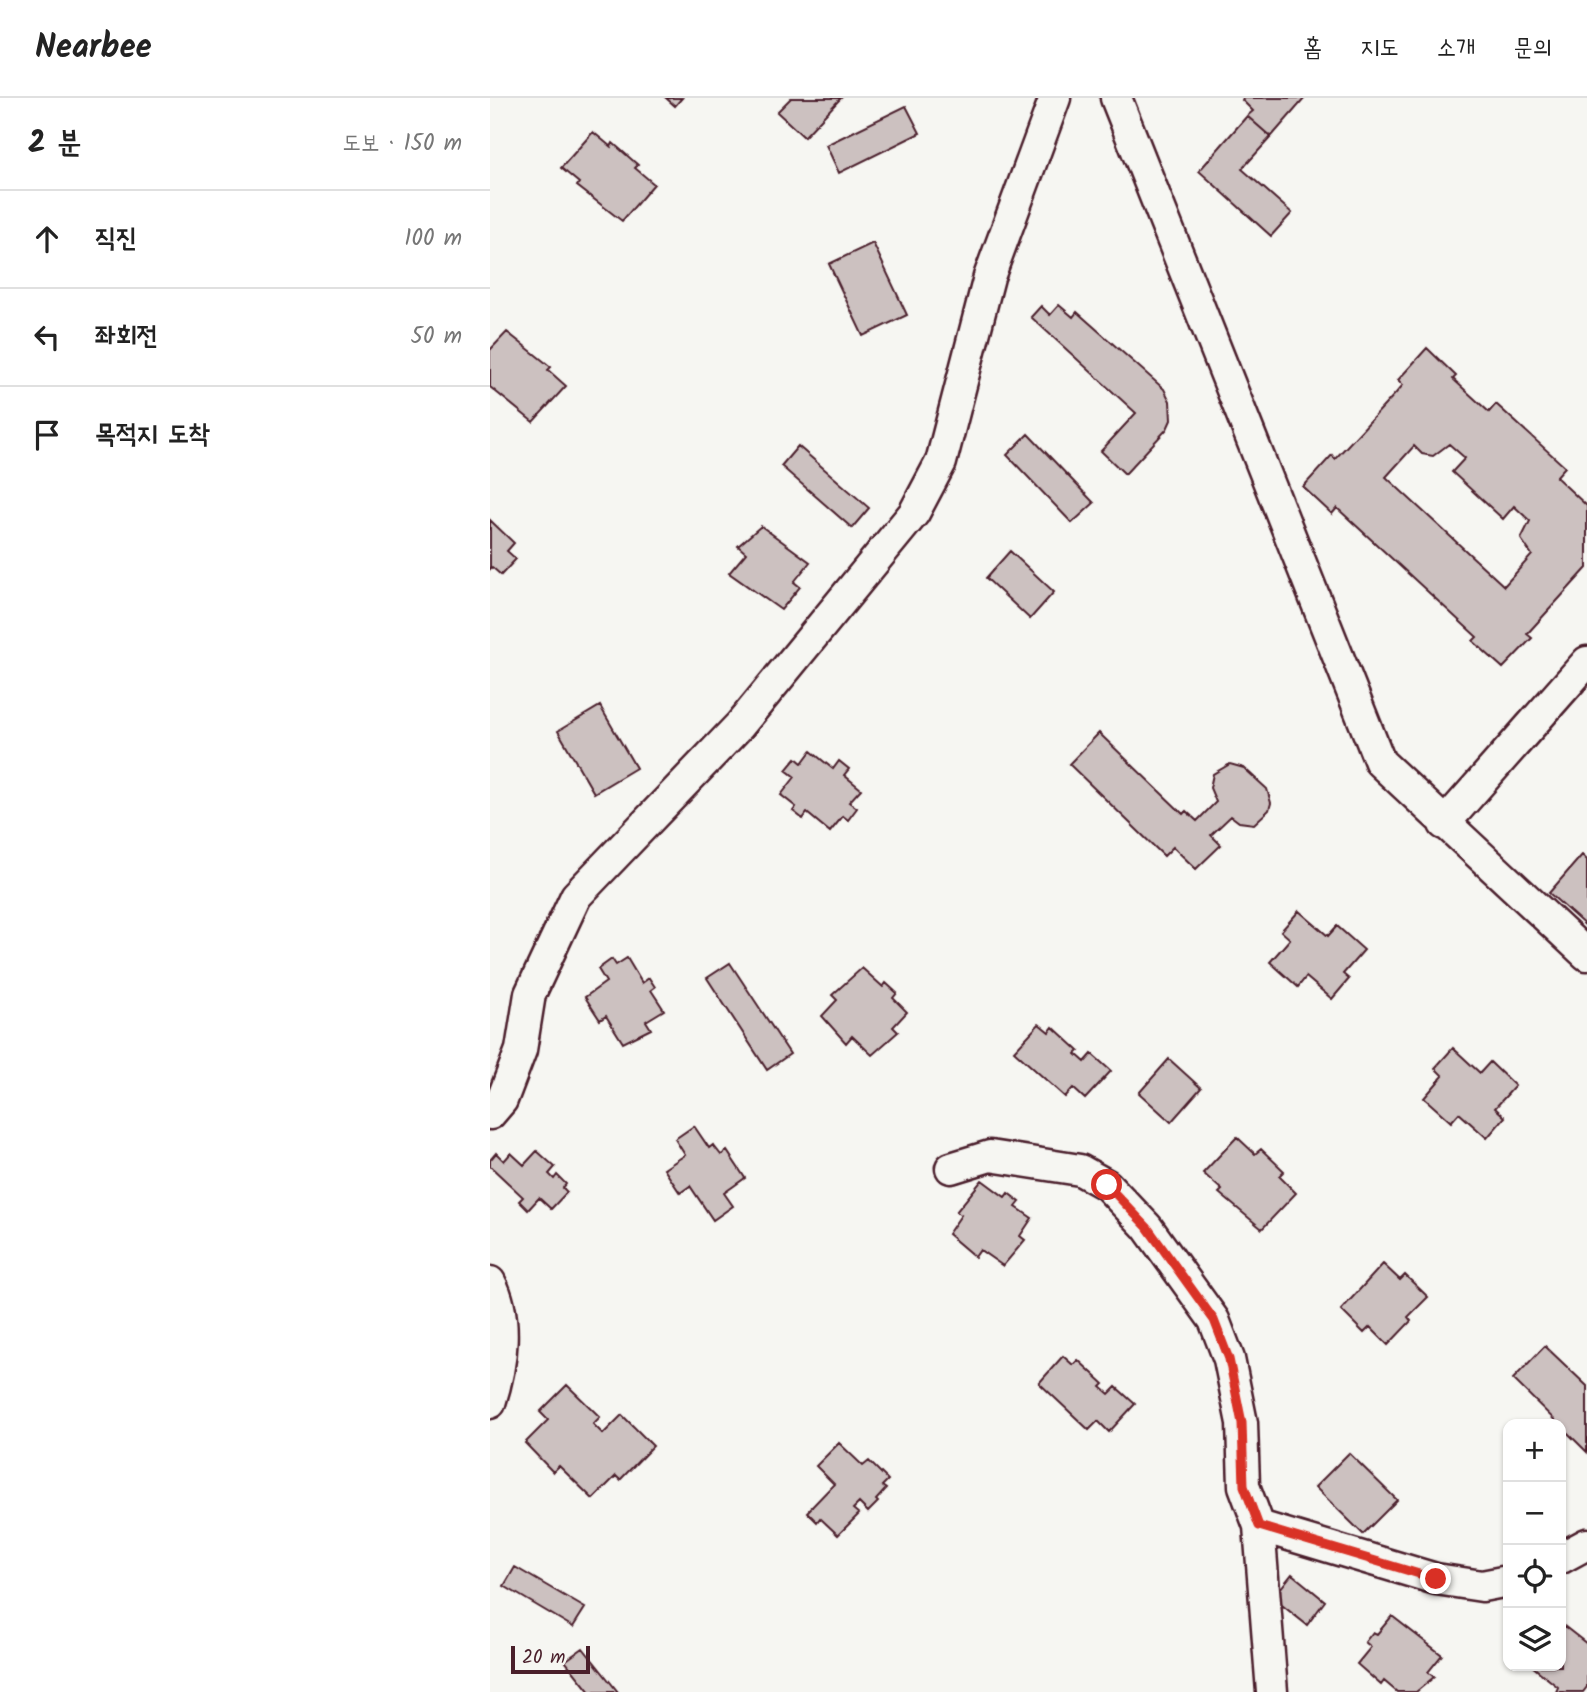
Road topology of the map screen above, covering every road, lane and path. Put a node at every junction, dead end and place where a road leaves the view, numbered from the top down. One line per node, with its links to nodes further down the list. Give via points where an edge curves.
1 (1055, 98): 6 (street, via 989,276 941,462 914,513 740,725 576,896 530,993 521,1050 502,1100)
2 (1116, 98): 4 (street, via 1380,762)
3 (1587, 662): 4 (street)
4 (1444, 824): 5 (street)
5 (1587, 954)
6 (490, 1114)
7 (951, 1168): 10 (street, via 990,1156 1080,1170 1107,1185 1147,1227 1214,1320 1242,1423 1244,1486)
8 (490, 1282): 9 (street, via 500,1301 500,1374)
9 (490, 1403)
10 (1259, 1526): 13 (street, via 1436,1579 1482,1587); 14 (street)
11 (1587, 1544): 12 (street)
12 (1566, 1555)
13 (1503, 1582)
14 (1272, 1692)

